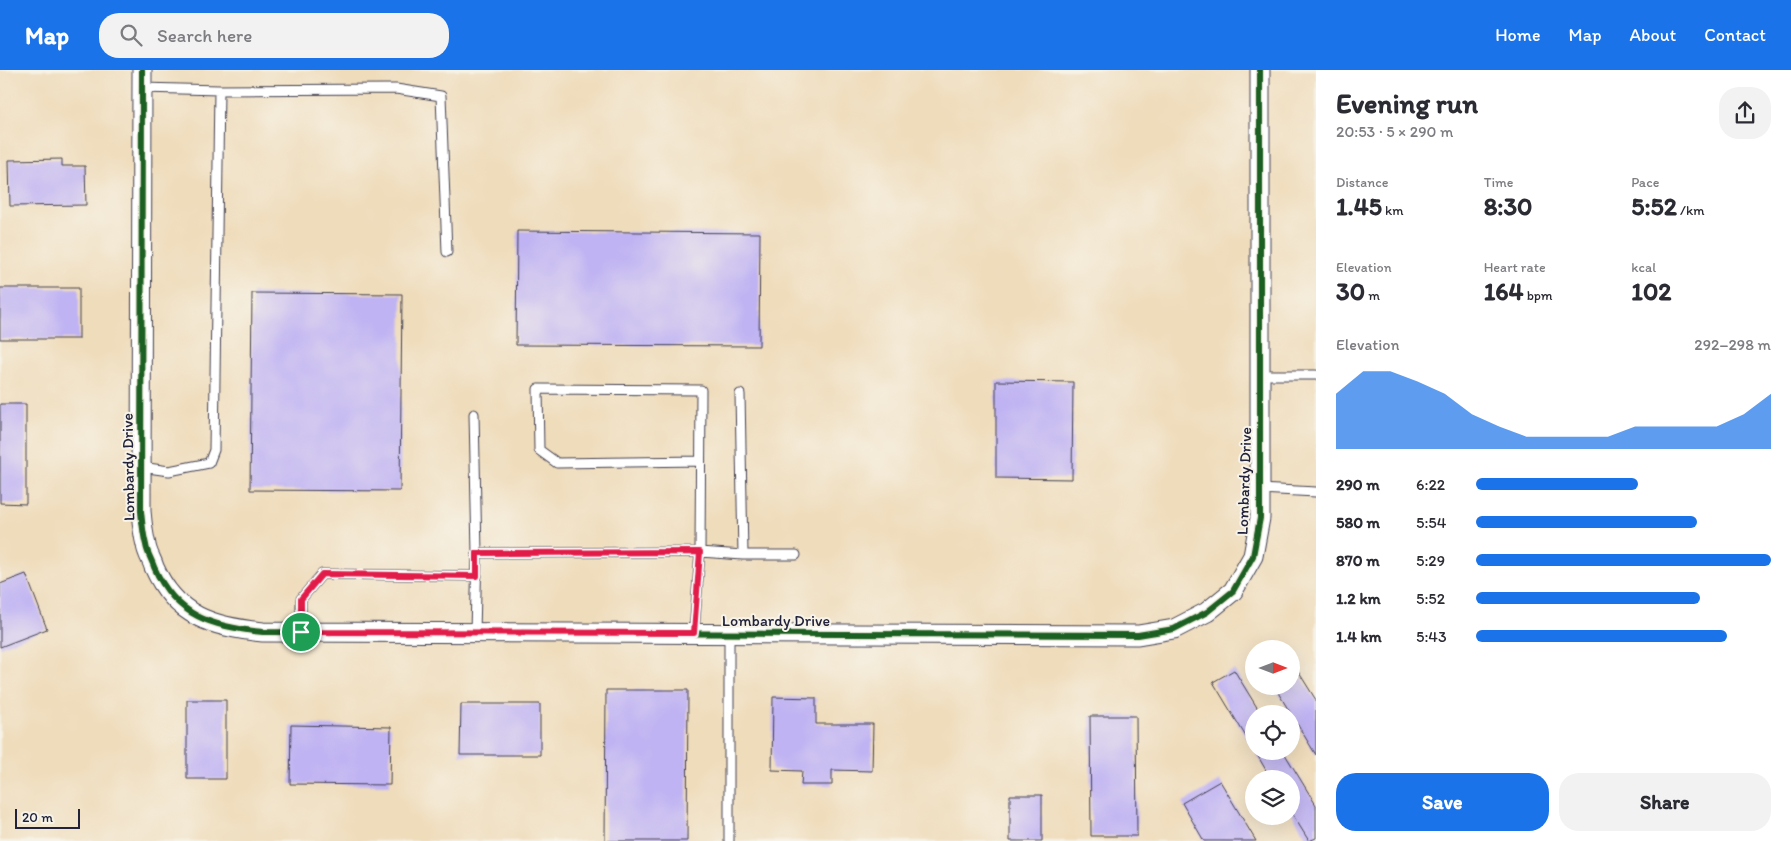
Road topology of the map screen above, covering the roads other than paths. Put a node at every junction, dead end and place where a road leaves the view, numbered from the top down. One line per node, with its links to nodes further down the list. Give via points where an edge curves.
1 (1260, 70): 5 (street, Lombardy Drive)
2 (142, 79): 3 (lane); 10 (street, Lombardy Drive)
3 (219, 90): 4 (lane, via 396,89 441,96); 10 (lane, via 214,450 209,462 168,471)
4 (447, 252)
5 (1260, 375): 6 (lane); 11 (street, Lombardy Drive)
6 (1316, 376)
7 (740, 394): 15 (lane)
8 (474, 414): 14 (lane)
9 (700, 461): 9 (lane, via 701,390 538,389 539,450 558,463); 13 (lane)
10 (141, 467): 18 (street, Lombardy Drive, via 141,511 146,546 159,578 178,604 205,621 237,629)
11 (1260, 489): 12 (lane); 21 (street, Lombardy Drive, via 1260,518 1253,556 1233,591 1207,612 1174,629 1138,635)
12 (1316, 492)
13 (700, 552): 14 (lane); 15 (lane); 20 (lane)
14 (477, 553): 17 (lane)
15 (743, 555): 16 (lane)
16 (796, 555)
17 (477, 576): 18 (lane, via 322,574 301,599); 19 (lane)
18 (301, 632): 19 (street, Lombardy Drive)
19 (475, 632): 20 (street, Lombardy Drive)
20 (694, 633): 21 (street, Lombardy Drive)
21 (729, 634): 22 (lane)
22 (729, 841)

